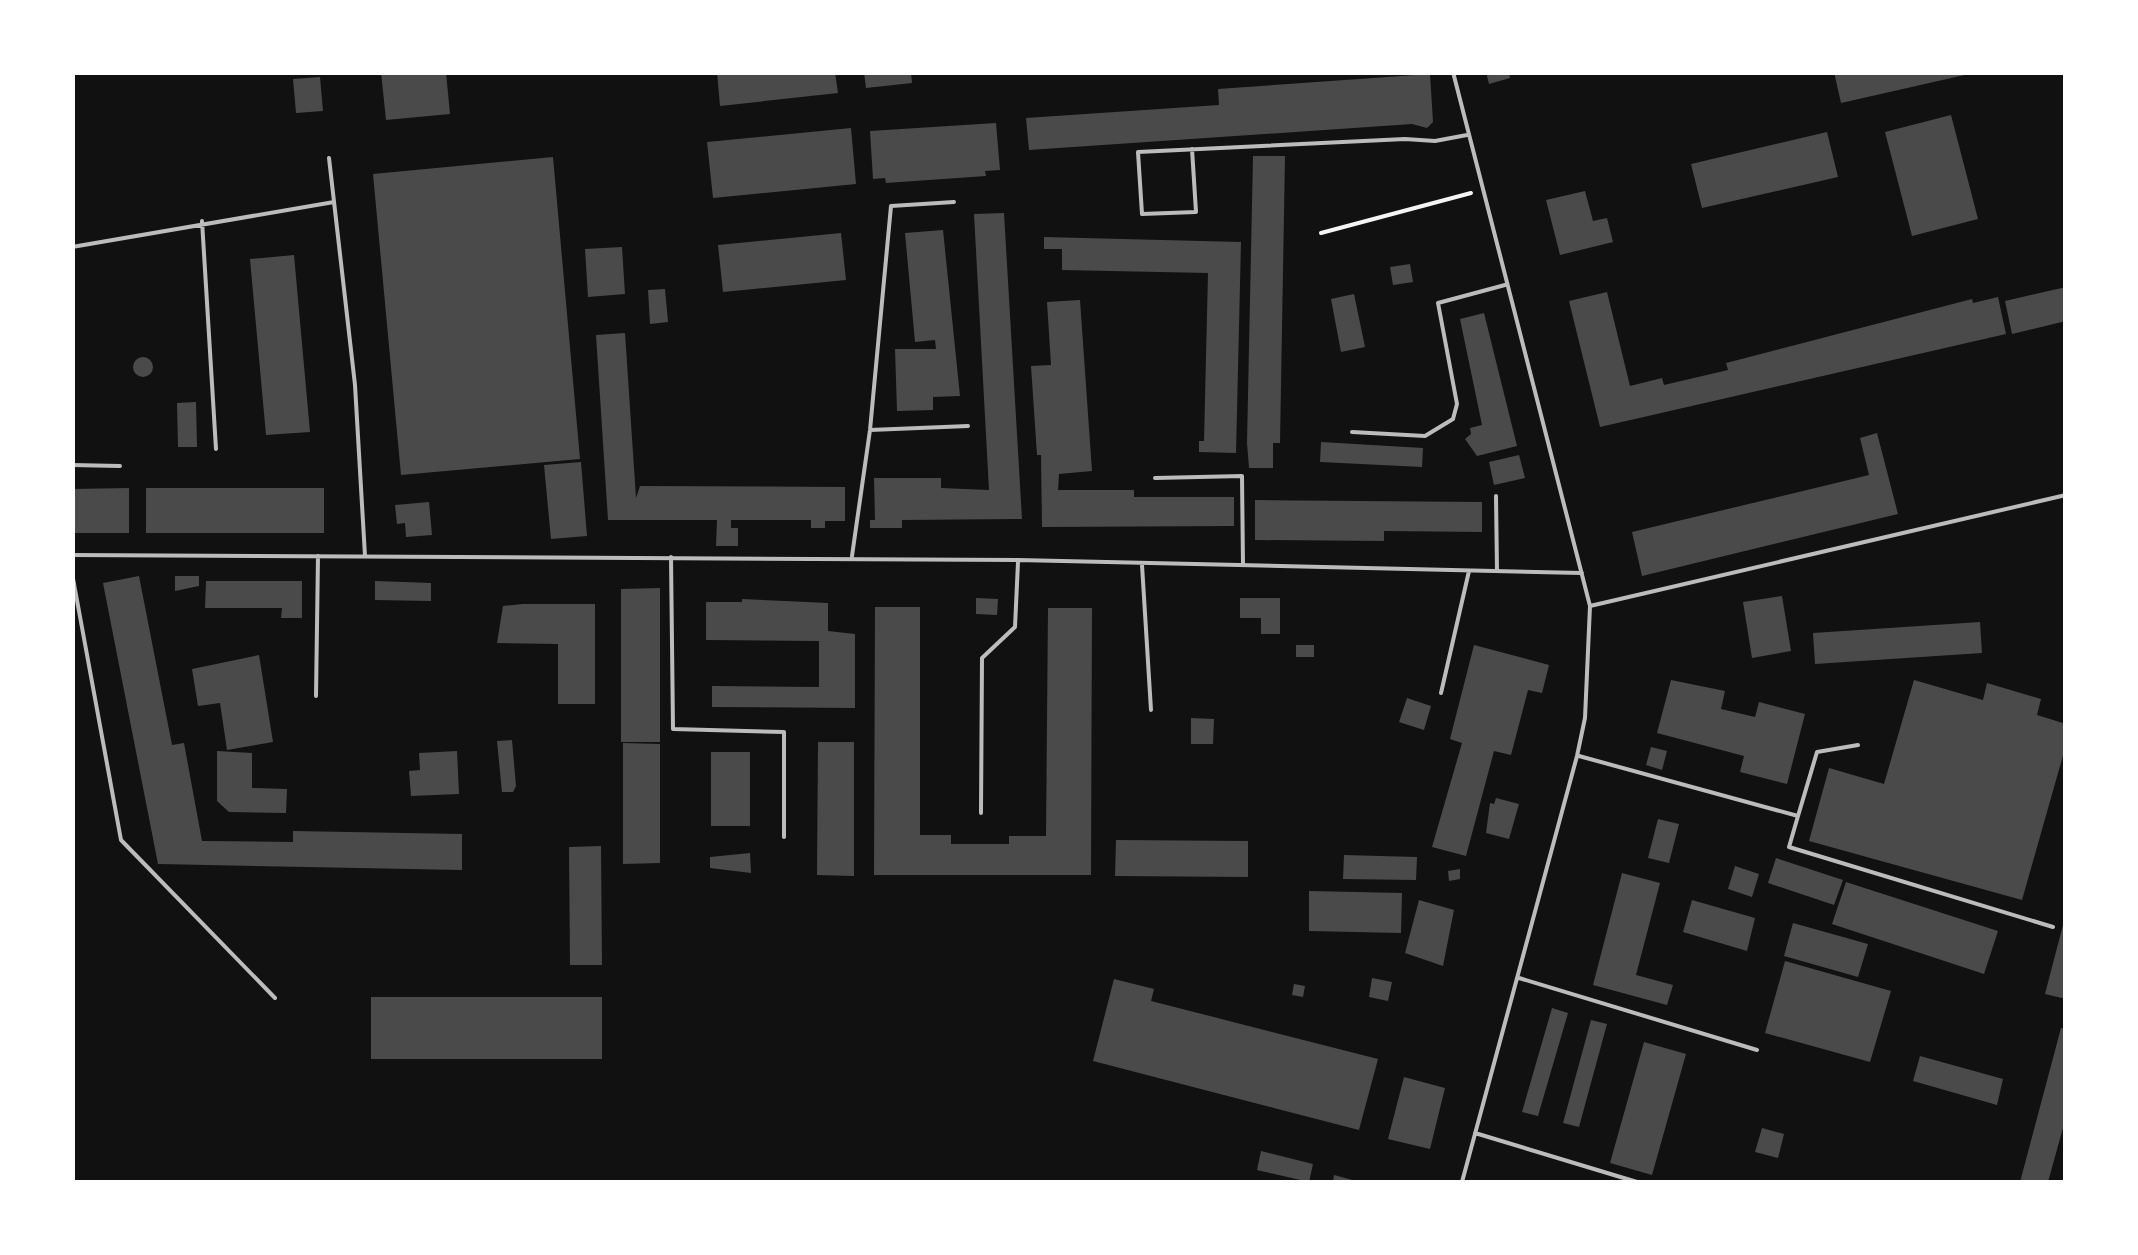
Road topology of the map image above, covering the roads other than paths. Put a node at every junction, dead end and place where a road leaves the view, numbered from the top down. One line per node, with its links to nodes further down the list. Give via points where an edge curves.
1 (1453, 72): 2 (lane)
2 (1468, 134): 3 (lane, via 1435,141); 9 (lane)
3 (1192, 149): 3 (lane, via 1196,212 1142,214 1138,152)
4 (329, 158): 5 (lane)
5 (334, 202): 7 (lane); 21 (lane, via 355,385)
6 (954, 202): 11 (lane, via 890,206)
7 (202, 221): 8 (lane); 13 (lane)
8 (72, 247)
9 (1506, 285): 12 (lane, via 1438,303 1457,404 1453,419 1425,436); 30 (lane)
10 (968, 426): 11 (lane)
11 (870, 430): 23 (lane)
12 (1352, 432)
13 (216, 449)
14 (72, 465): 15 (lane)
15 (120, 466)
16 (1155, 478): 26 (lane, via 1242,476)
17 (2066, 495): 31 (lane)
18 (1496, 496): 28 (lane)
19 (72, 555): 20 (lane)
20 (318, 556): 21 (lane); 33 (lane)
21 (364, 557): 22 (lane)
22 (671, 557): 23 (lane); 39 (lane, via 673,729 784,732)
23 (852, 558): 24 (lane)
24 (1018, 560): 25 (lane); 37 (lane, via 1014,627 982,658)
25 (1142, 564): 26 (lane); 34 (lane)
26 (1244, 566): 27 (lane)
27 (1469, 570): 28 (lane); 32 (lane)
28 (1497, 572): 30 (lane)
29 (72, 573): 42 (lane, via 120,840)
30 (1582, 573): 31 (lane)
31 (1590, 606): 36 (lane)
32 (1441, 694)
33 (316, 696)
34 (1150, 710)
35 (1858, 745): 38 (lane, via 1817,752)
36 (1577, 756): 38 (lane); 41 (lane)
37 (980, 813)
38 (1798, 816): 40 (lane, via 1789,847)
39 (784, 837)
40 (2053, 928)
41 (1519, 978): 43 (lane); 44 (lane)
42 (275, 998)
43 (1757, 1050)
44 (1475, 1134): 45 (lane); 46 (lane)
45 (1462, 1182)
46 (1637, 1182)

